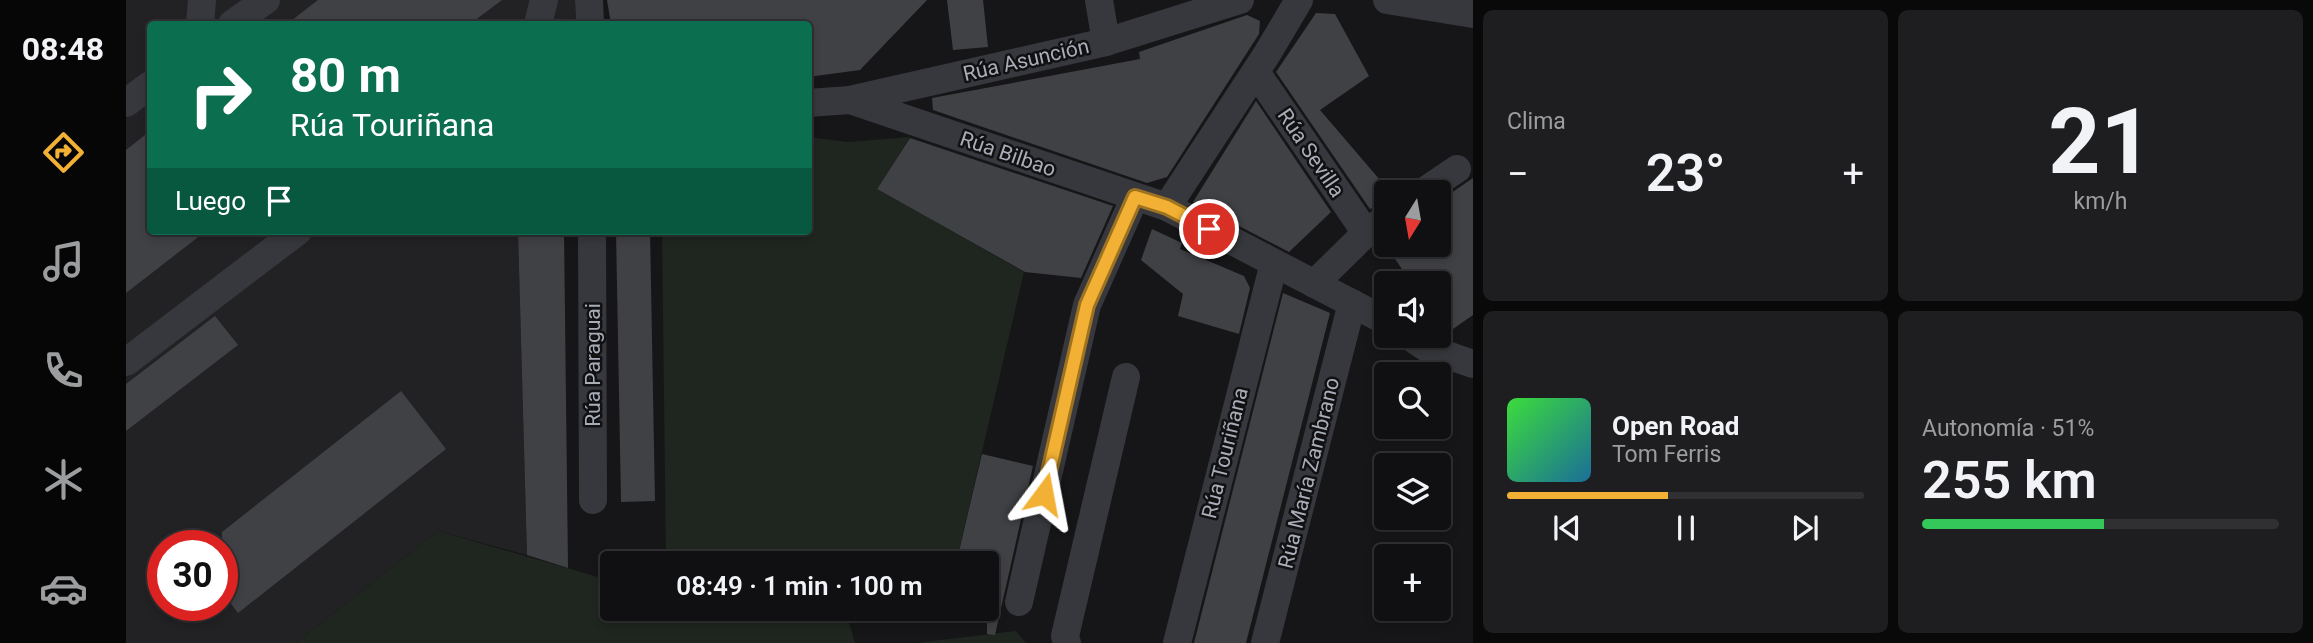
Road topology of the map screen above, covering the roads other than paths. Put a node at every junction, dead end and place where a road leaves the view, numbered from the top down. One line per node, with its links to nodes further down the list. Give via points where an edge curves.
1 (202, 0): 10 (street)
2 (266, 0): 11 (street)
3 (544, 0): 12 (street)
4 (589, 0): 13 (street)
5 (1099, 0): 14 (street)
6 (1240, 0): 14 (street, Rúa Asunción)
7 (1299, 0): 15 (street)
8 (1387, 0): 9 (street)
9 (1473, 14)
10 (200, 21)
11 (236, 21)
12 (539, 21)
13 (590, 21)
14 (1106, 42): 17 (street, Rúa Asunción)
15 (1255, 72): 23 (street); 24 (street, Rúa Sevilla)
16 (147, 87): 18 (street)
17 (850, 100): 19 (street, Rúa Asunción); 22 (street, Rúa Bilbao)
18 (126, 103)
19 (812, 103)
20 (1457, 169): 21 (street)
21 (1441, 180)
22 (1135, 197): 23 (street, Rúa Bilbao); 37 (street, via 1087,305)
23 (1167, 207): 28 (street)
24 (1374, 222)
25 (1374, 227): 29 (street)
26 (293, 235): 33 (street)
27 (592, 235): 36 (street, Rúa Paraguai)
28 (1274, 263): 29 (street); 39 (street, Rúa Touriñana)
29 (1314, 284): 30 (street)
30 (1352, 303): 31 (street); 40 (street, Rúa María Zambrano)
31 (1374, 315)
32 (1427, 348): 34 (street)
33 (126, 362)
34 (1473, 364)
35 (1126, 377): 38 (street)
36 (593, 500)
37 (1019, 602)
38 (1067, 643)
39 (1177, 643)
40 (1265, 643)

